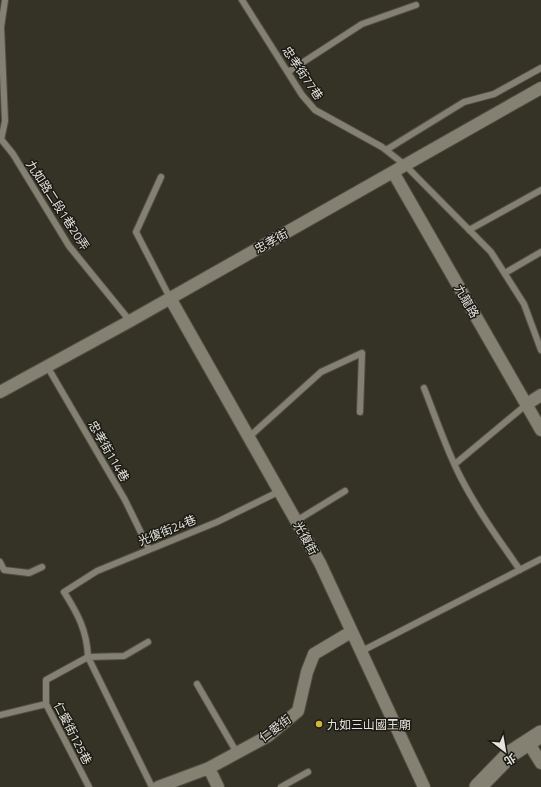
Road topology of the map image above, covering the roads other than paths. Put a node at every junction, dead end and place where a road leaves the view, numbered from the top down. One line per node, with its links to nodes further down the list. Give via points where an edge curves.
1 (5, 0): 7 (lane, via 1,27 5,121)
2 (242, 0): 5 (lane, 忠孝街77巷)
3 (416, 5): 5 (lane, via 362,24)
4 (541, 68): 8 (lane, via 494,94 464,102)
5 (288, 72): 8 (lane, 忠孝街77巷, via 314,110)
6 (541, 88): 9 (street, 忠孝街)
7 (1, 139): 17 (lane, 九如路二段1巷20弄, via 13,154 69,246)
8 (386, 150): 9 (lane, 忠孝街77巷)
9 (405, 165): 10 (street, 忠孝街); 13 (lane, 忠孝街77巷)
10 (393, 172): 16 (street, 忠孝街); 23 (street, 九龍路)
11 (161, 177): 16 (lane, via 136,232)
12 (541, 190): 13 (lane)
13 (469, 230): 15 (lane, 忠孝街77巷, via 491,252)
14 (541, 252): 15 (lane)
15 (505, 273): 18 (lane, 忠孝街77巷, via 524,304)
16 (170, 298): 17 (street, 忠孝街); 26 (street, 光復街)
17 (130, 321): 19 (street, 忠孝街)
18 (541, 350)
19 (47, 366): 21 (street, 忠孝街); 31 (lane, 忠孝街114巷, via 125,500)
20 (424, 388): 27 (lane)
21 (0, 392)
22 (541, 395): 23 (street)
23 (527, 404): 25 (street, 九龍路); 27 (lane)
24 (360, 412): 26 (lane, via 362,353 321,372)
25 (541, 430)
26 (249, 437): 28 (street, 光復街)
27 (455, 464): 35 (lane, via 484,518)
28 (280, 491): 30 (street, 光復街); 31 (lane, 光復街24巷, via 217,522)
29 (345, 491): 30 (lane)
30 (296, 521): 36 (street, 光復街, via 320,563)
31 (149, 549): 39 (lane, 光復街24巷, via 97,571 64,592 76,611 88,639)
32 (541, 559): 35 (lane)
33 (0, 562): 34 (lane, via 4,570 29,573)
34 (42, 567)
35 (520, 570): 38 (lane)
36 (351, 632): 38 (street, 光復街); 44 (street, 仁愛街, via 314,654 298,711 268,736)
37 (148, 642): 39 (lane, 仁愛街125巷, via 124,656)
38 (360, 652): 53 (street, 光復街)
39 (88, 657): 41 (lane, 仁愛街125巷, via 46,680); 49 (lane)
40 (197, 684): 44 (lane)
41 (46, 704): 42 (lane); 48 (lane, 仁愛街125巷)
42 (0, 715)
43 (535, 738): 45 (street); 54 (street, via 510,754)
44 (237, 753): 46 (street, 仁愛街)
45 (541, 763)
46 (209, 768): 50 (street, 仁愛街); 51 (street)
47 (308, 772): 52 (lane)
48 (89, 787)
49 (152, 787)
50 (158, 787)
51 (218, 787)
52 (281, 787)
53 (424, 787)
54 (478, 787)

